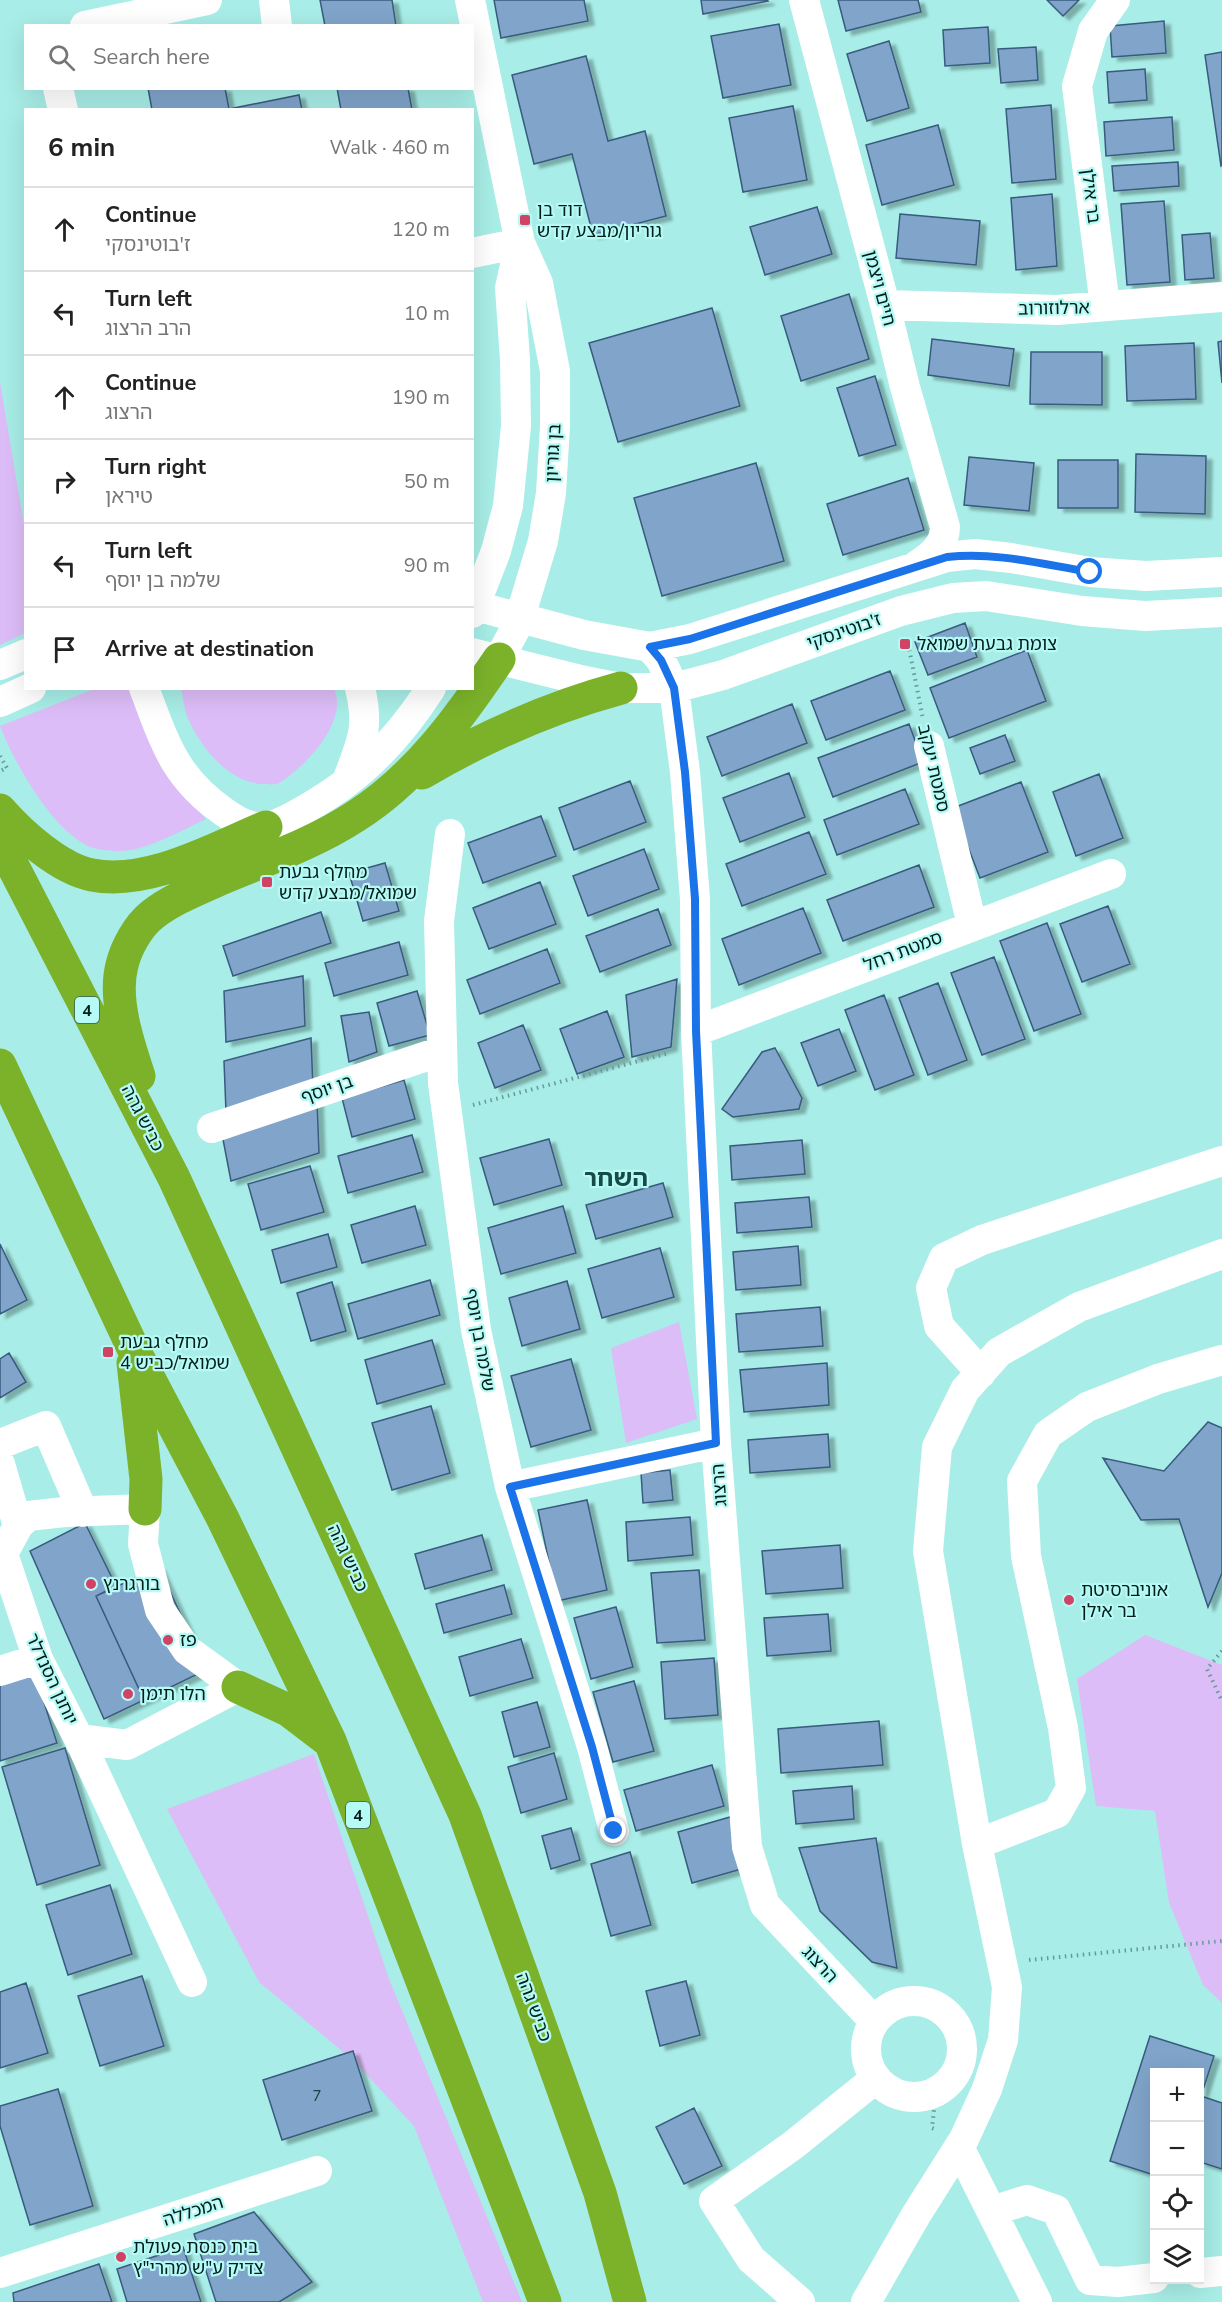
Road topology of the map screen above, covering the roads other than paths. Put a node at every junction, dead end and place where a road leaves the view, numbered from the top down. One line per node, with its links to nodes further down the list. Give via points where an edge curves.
1 (207, 0): 6 (street)
2 (274, 0): 7 (street)
3 (470, 0): 10 (street, בן גוריון)
4 (804, 0): 13 (street, חיים ויצמן)
5 (1115, 0): 14 (street, בר אילן, via 1093,31 1077,86)
6 (94, 24)
7 (277, 24)
8 (58, 90): 9 (street)
9 (63, 108)
10 (520, 243): 11 (street); 15 (street, בן גוריון, via 510,288 516,426); 19 (street, בן גוריון, via 538,283 555,371 551,493)
11 (474, 253)
12 (1222, 297): 14 (street, ארלוזורוב)
13 (885, 305): 14 (street, ארלוזורוב, via 1057,310); 17 (street, חיים ויצמן, via 945,527 942,543)
14 (1106, 306)
15 (508, 506): 16 (street, via 496,530); 20 (street, בן גוריון)
16 (474, 553)
17 (916, 566): 18 (street, via 975,554 1090,572 1146,576); 24 (street, via 690,639)
18 (1222, 572)
19 (534, 578): 22 (street, בן גוריון); 23 (street, via 553,606)
20 (474, 608): 22 (street)
21 (1222, 612): 30 (street, ז'בוטינסקי, via 1145,616 1047,607 986,596 953,598 901,611 723,675)
22 (520, 617): 23 (street); 26 (street, בן גוריון)
23 (584, 635): 24 (street)
24 (650, 647): 30 (street, הרצוג)
25 (24, 655): 27 (street)
26 (486, 656): 28 (highway); 29 (street, ז'בוטינסקי)
27 (0, 665)
28 (474, 687)
29 (621, 688): 30 (street, ז'בוטינסקי); 39 (highway, via 578,700 472,744)
30 (674, 688): 46 (street, הרצוג, via 695,899)
31 (27, 690): 36 (street)
32 (145, 690): 41 (street, via 175,764 190,785 231,818 246,825)
33 (360, 690): 38 (street, via 365,732)
34 (430, 690): 38 (street, via 388,748)
35 (473, 690): 39 (highway, via 466,707 435,746 397,785)
36 (0, 702)
37 (928, 746): 45 (street, סמטת יעקב)
38 (345, 784): 41 (street, via 305,810)
39 (374, 802): 52 (highway, via 313,839 175,899 150,916 131,942 121,966 125,1034)
40 (0, 810): 41 (highway, via 38,847 92,875 155,872)
41 (266, 827)
42 (450, 834): 47 (street, שלמה בן יוסף, via 439,921)
43 (0, 841): 52 (highway, כביש גהה / 4)
44 (1111, 874): 45 (street, סמטת רחל)
45 (972, 925): 46 (street, סמטת רחל)
46 (696, 1038): 58 (street, הרצוג)
47 (442, 1050): 50 (street, בן יוסף); 61 (street, שלמה בן יוסף, via 446,1112 476,1330)
48 (0, 1065): 53 (highway, 4)
49 (0, 1112): 53 (highway, via 30,1150)
50 (212, 1128)
51 (1222, 1161): 57 (street, via 982,1240 944,1258 931,1288 939,1326)
52 (174, 1178): 83 (highway, כביש גהה / 4, via 465,1815 600,2193)
53 (71, 1216): 55 (highway, 4)
54 (1222, 1254): 57 (street, via 1079,1307 999,1352)
55 (132, 1346): 62 (highway, via 146,1479); 69 (highway, 4, via 223,1519)
56 (1222, 1360): 71 (street, via 1158,1379 1087,1407 1048,1434 1022,1481 1026,1556 1063,1728 1071,1788 1057,1813)
57 (981, 1373): 71 (street, via 965,1390 937,1447 928,1551)
58 (716, 1443): 61 (street); 73 (street, הרצוג, via 747,1847 765,1905)
59 (0, 1444): 63 (street, via 46,1426)
60 (0, 1464): 64 (street)
61 (510, 1487): 70 (street, שלמה בן יוסף, via 592,1747)
62 (145, 1509): 63 (street); 67 (street, via 143,1544 160,1610 187,1650)
63 (83, 1512): 64 (street, via 28,1516)
64 (18, 1526): 65 (street, יוחנן הסנדלר, via 3,1554)
65 (38, 1659): 66 (street); 68 (street, יוחנן הסנדלר)
66 (0, 1671)
67 (238, 1687): 68 (street, יוחנן הסנדלר, via 127,1745); 69 (highway, via 288,1710)
68 (79, 1738): 72 (street)
69 (330, 1741): 82 (highway, 4)
70 (614, 1831)
71 (977, 1844): 75 (street, via 1007,1987 1003,2040 987,2089)
72 (192, 1982)
73 (873, 2021): 74 (street, via 865,2051); 74 (street, via 899,2002 931,2003 945,2011 962,2038 958,2070 935,2093 902,2096)
74 (875, 2079): 84 (street, via 792,2146 714,2201 751,2259)
75 (959, 2146): 77 (street); 87 (street)
76 (317, 2171): 79 (street, המכללה)
77 (992, 2211): 81 (street, via 1027,2200 1056,2210 1090,2280); 88 (street)
78 (1222, 2271): 80 (street)
79 (0, 2273)
80 (1204, 2273)
81 (1150, 2279)
82 (545, 2302)
83 (630, 2302)
84 (800, 2302)
85 (811, 2302): 86 (street)
86 (823, 2302)
87 (866, 2302)
88 (1037, 2302)

